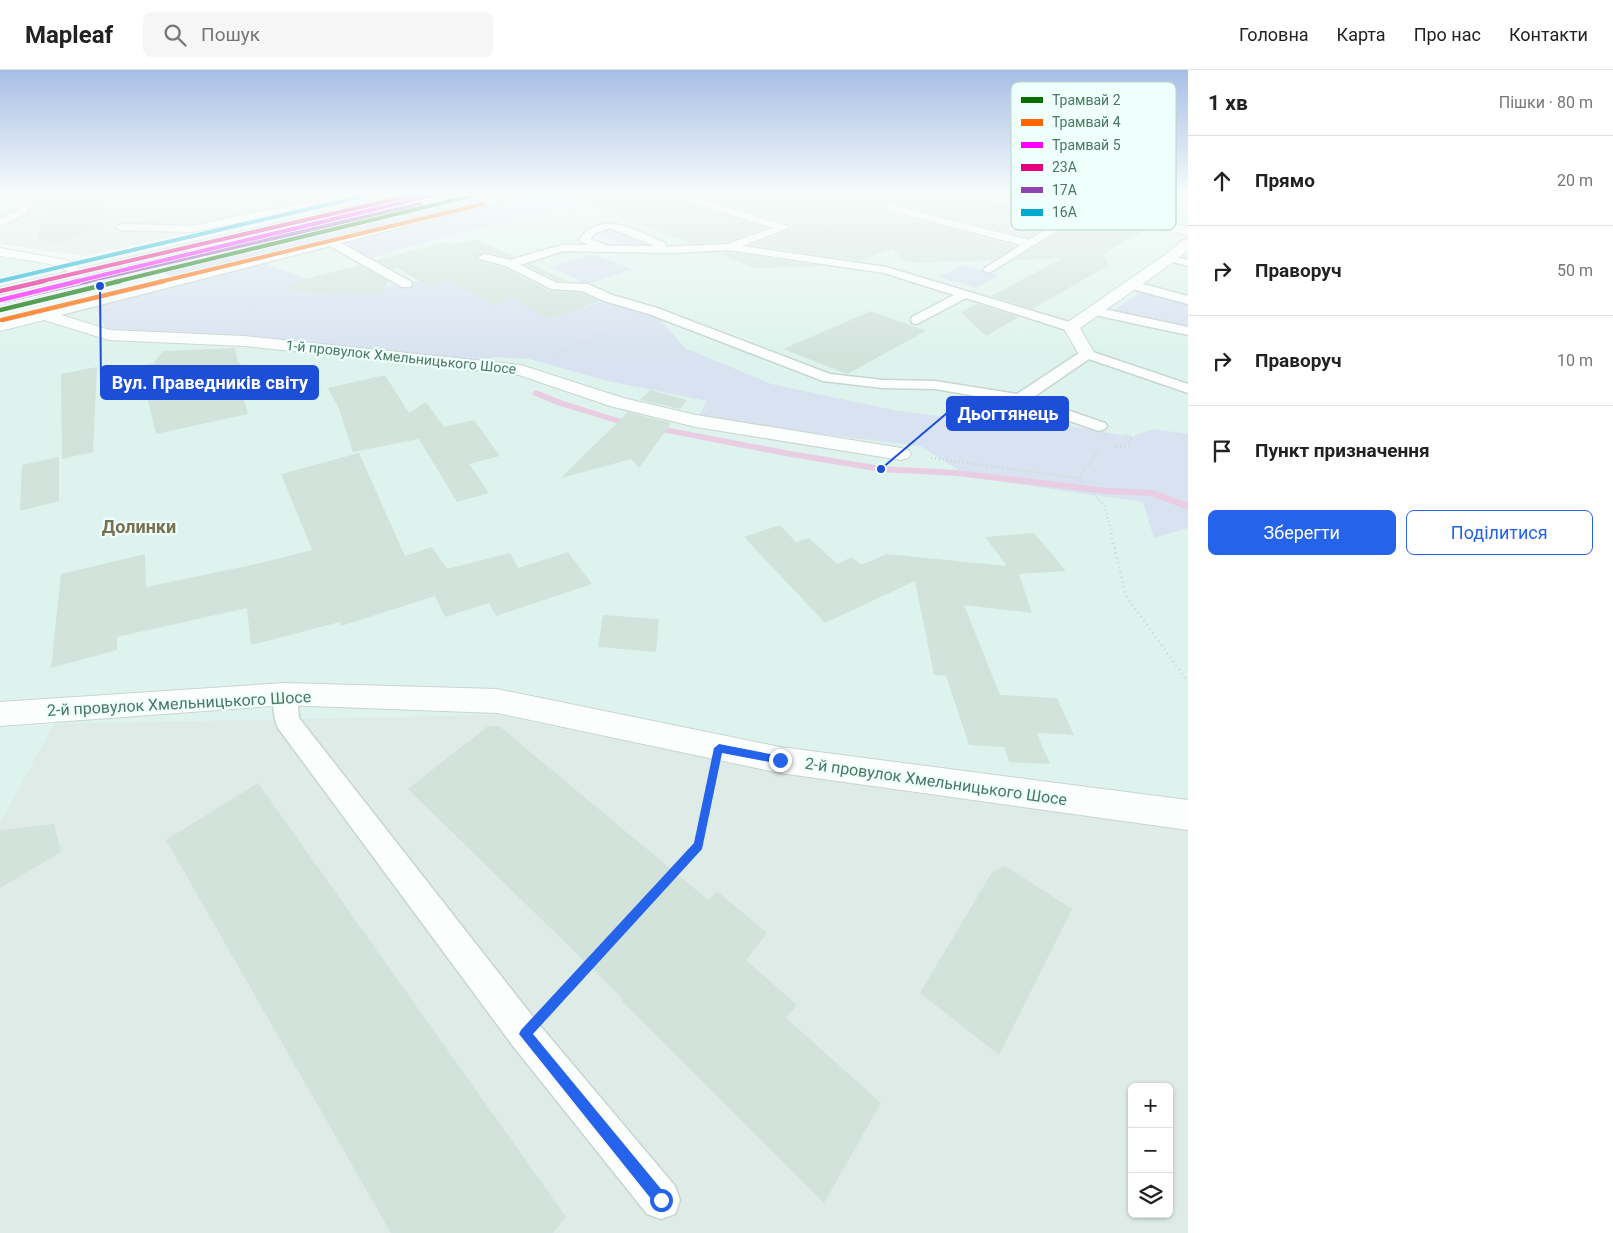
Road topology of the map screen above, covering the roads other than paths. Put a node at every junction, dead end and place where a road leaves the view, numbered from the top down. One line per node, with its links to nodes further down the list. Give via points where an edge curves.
1 (185, 248): 19 (main road)
2 (311, 248): 26 (lane)
3 (342, 248): 20 (lane)
4 (561, 248): 17 (lane)
5 (574, 248): 11 (lane)
6 (670, 248): 12 (lane)
7 (705, 248): 12 (lane)
8 (737, 248): 23 (lane, via 878,268)
9 (1023, 248): 18 (lane)
10 (1182, 248): 15 (street)
11 (606, 249): 12 (lane)
12 (674, 250)
13 (0, 252): 19 (street, via 66,264)
14 (484, 257): 17 (lane)
15 (1170, 258): 16 (lane); 21 (street)
16 (1188, 263)
17 (510, 264): 33 (lane, via 555,286 584,287 828,378 935,385)
18 (989, 270)
19 (78, 273): 22 (main road)
20 (406, 284)
21 (1132, 285): 24 (lane); 25 (street)
22 (0, 291)
23 (964, 294): 27 (lane); 29 (lane)
24 (1188, 300)
25 (1094, 311): 29 (street); 30 (lane)
26 (45, 315): 28 (street); 35 (street, 1-й провулок Хмельницького Шосе, via 109,335 244,341 521,370 617,402 696,421)
27 (917, 320)
28 (0, 326)
29 (1071, 327): 31 (street)
30 (1188, 332)
31 (1087, 354): 32 (lane); 33 (lane)
32 (1188, 388)
33 (1020, 399): 34 (lane)
34 (1099, 426)
35 (900, 454)
36 (285, 694): 37 (street, 2-й провулок Хмельницького Шосе); 38 (street, 2-й провулок Хмельницького Шосе, via 497,701 780,760); 39 (lane, via 287,721 525,1034)
37 (0, 714)
38 (1188, 815)
39 (661, 1200)

